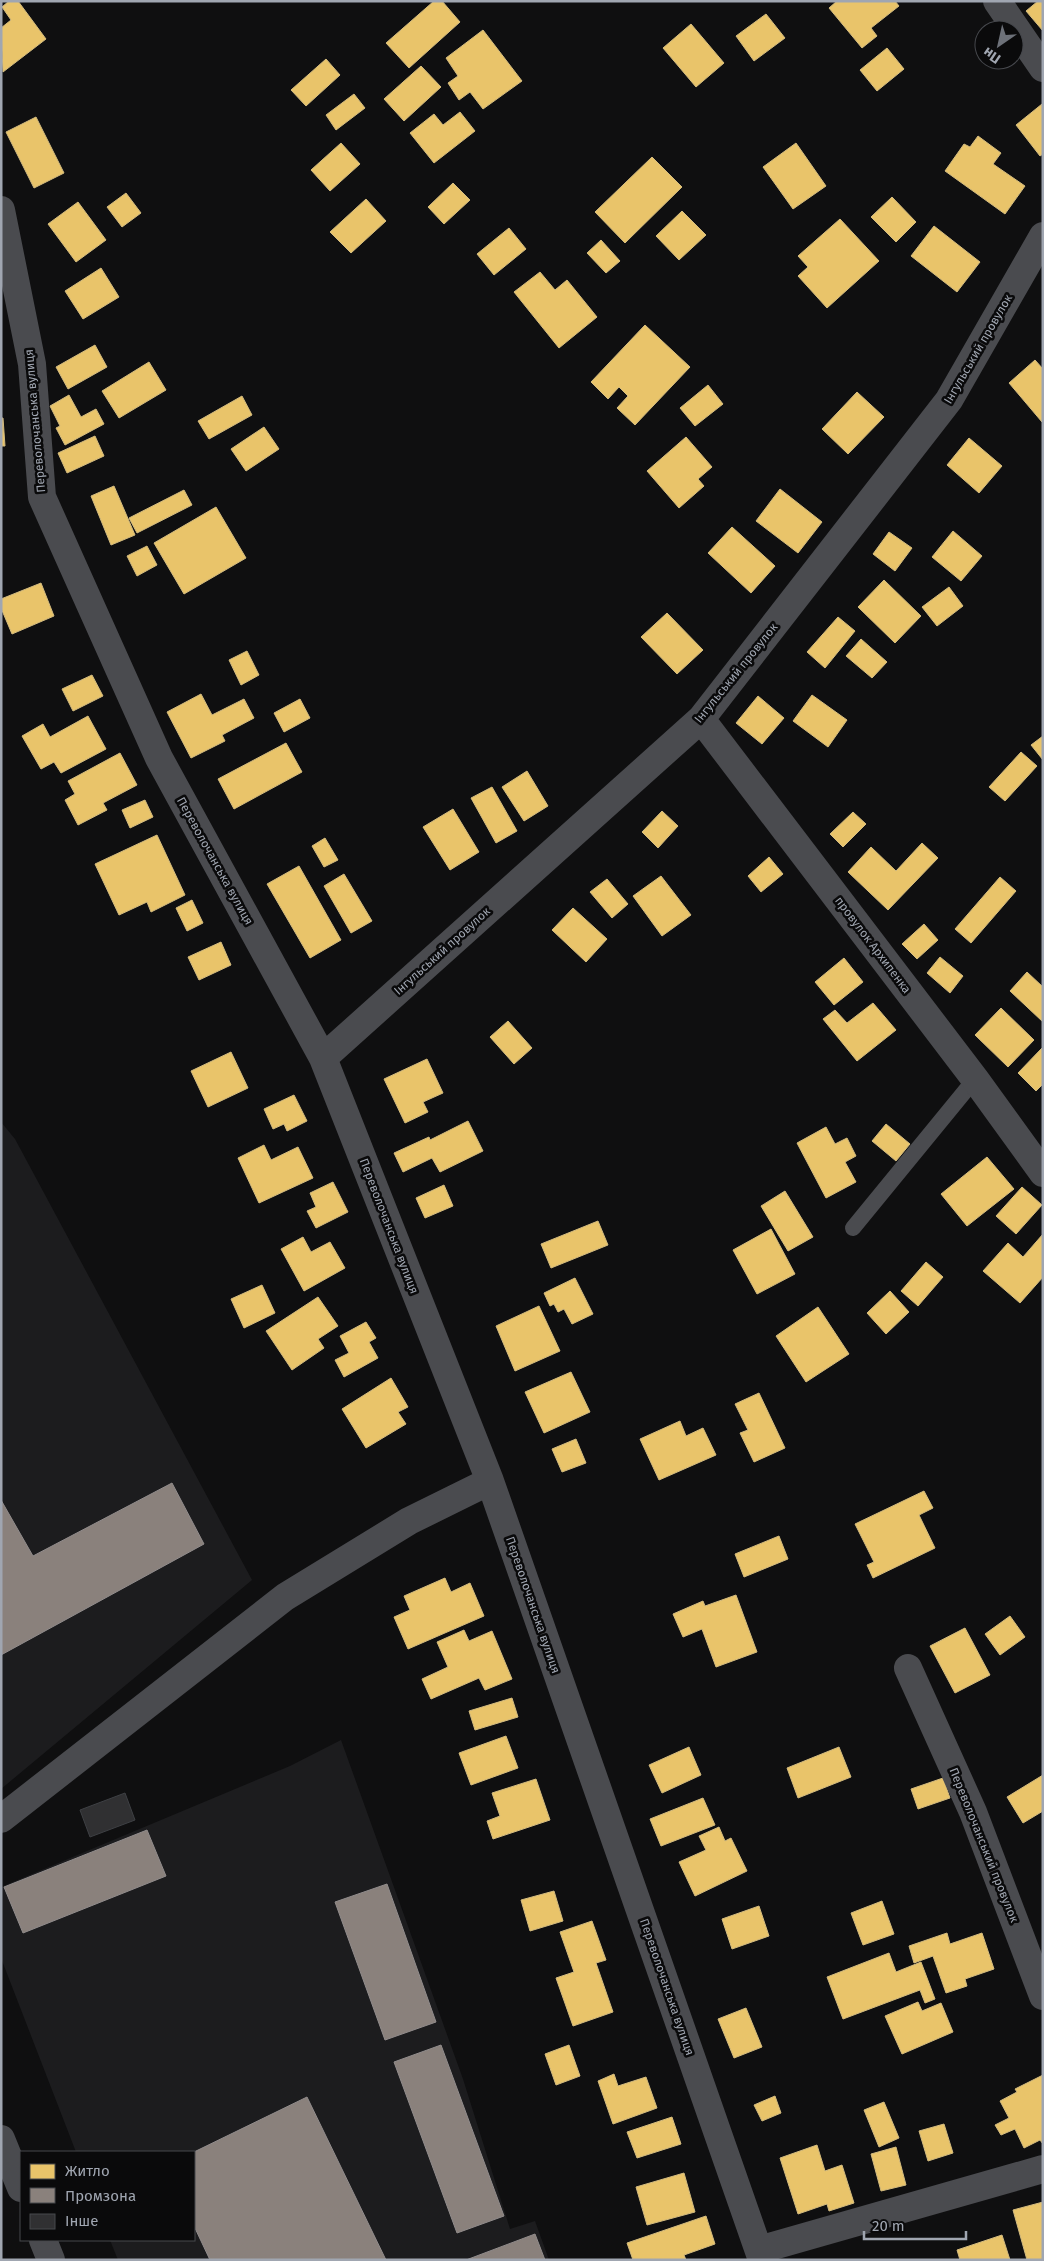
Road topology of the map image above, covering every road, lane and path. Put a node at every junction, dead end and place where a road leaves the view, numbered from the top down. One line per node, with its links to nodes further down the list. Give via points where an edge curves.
1 (997, 1): 2 (street)
2 (1043, 68)
3 (1, 210): 6 (street, Переволочанська вулиця, via 32,364 42,498 159,758)
4 (1043, 236): 5 (street, Інгульський провулок, via 949,400)
5 (700, 719): 6 (street, Інгульський провулок); 7 (street, провулок Архипенка)
6 (323, 1058): 10 (street, Переволочанська вулиця)
7 (975, 1079): 8 (street, провулок Архипенка); 9 (lane)
8 (1043, 1173)
9 (853, 1228)
10 (490, 1481): 12 (street, via 409,1521 285,1597); 18 (street, Переволочанська вулиця)
11 (908, 1668): 13 (street, Переволочанський провулок, via 973,1812)
12 (1, 1819)
13 (1043, 1996)
14 (1, 2139): 16 (street)
15 (1043, 2169): 18 (street)
16 (20, 2186)
17 (42, 2241): 19 (street)
18 (761, 2255)
19 (51, 2260)

